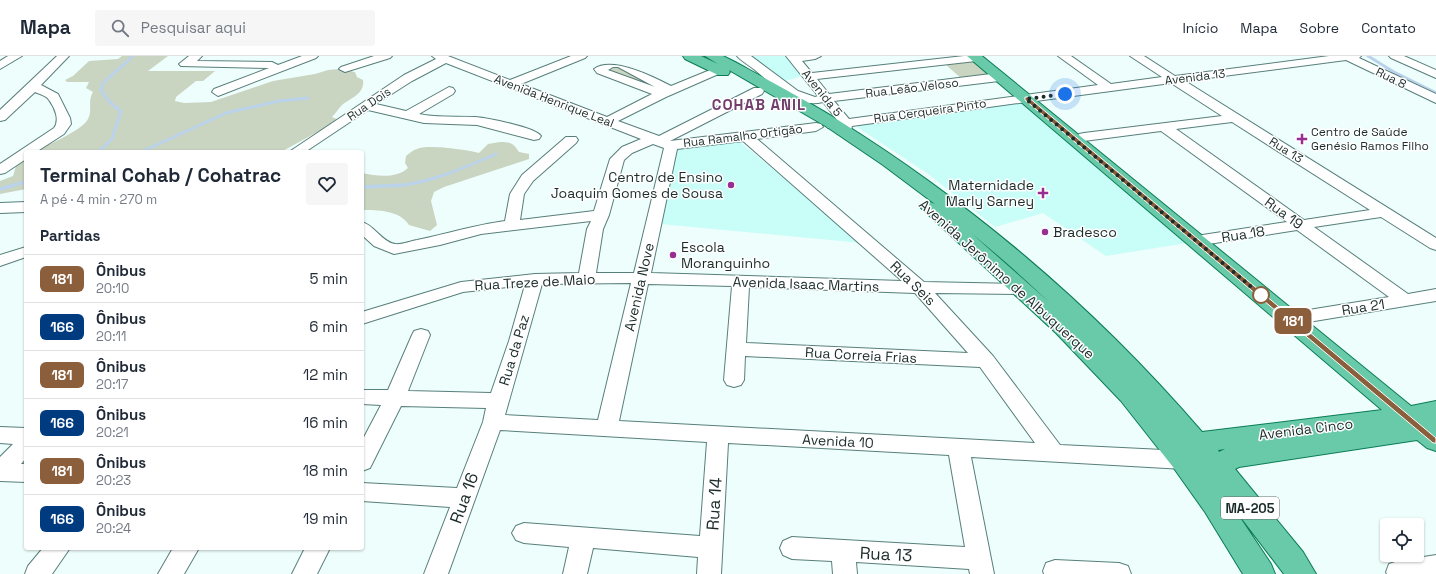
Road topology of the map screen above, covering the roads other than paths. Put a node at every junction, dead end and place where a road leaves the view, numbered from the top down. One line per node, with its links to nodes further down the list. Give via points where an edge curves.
1 (5, 56): 15 (street)
2 (16, 56): 22 (street)
3 (63, 56): 31 (street)
4 (196, 56): 23 (street, via 185,64)
5 (312, 56): 35 (street)
6 (386, 56): 24 (street)
7 (581, 56): 30 (street)
8 (690, 56): 21 (main road, Avenida Jerônimo de Albuquerque)
9 (743, 56): 32 (street, Rua Leão Veloso, via 751,60)
10 (815, 56): 17 (street)
11 (1064, 56): 33 (street)
12 (1136, 56): 28 (street, Rua 13)
13 (1331, 56): 28 (street, Avenida 13)
14 (1395, 56): 25 (street)
15 (0, 57)
16 (441, 57): 30 (street, Avenida Henrique Leal); 39 (street, Rua Dois)
17 (793, 57): 26 (street, Avenida 5)
18 (978, 57): 20 (street); 27 (main road); 36 (main road)
19 (1350, 57): 28 (street, Avenida 13); 38 (street, Rua 8)
20 (940, 62): 26 (street); 29 (street)
21 (715, 63): 32 (main road, Avenida Jerônimo de Albuquerque); 43 (street)
22 (0, 66)
23 (272, 66)
24 (345, 69)
25 (1436, 74)
26 (808, 77): 37 (street, Avenida 5)
27 (1000, 77): 29 (street, Rua Leão Veloso); 36 (main road)
28 (1171, 78): 33 (street, Avenida 13); 42 (street, Rua 13)
29 (963, 82): 37 (street, Rua Leão Veloso)
30 (510, 84): 43 (street, Avenida Henrique Leal)
31 (34, 86): 41 (street); 51 (street, via 54,97 64,118 64,124 59,131)
32 (767, 86): 37 (street, Rua Leão Veloso, via 807,100); 44 (main road, Avenida Jerônimo de Albuquerque); 50 (street)
33 (1106, 86): 36 (street, Avenida 13)
34 (449, 91): 40 (street)
35 (218, 92)
36 (1030, 96): 44 (street, Rua Cerqueira Pinto); 48 (main road); 58 (main road)
37 (825, 98): 44 (street, Avenida 5)
38 (1436, 99)
39 (367, 106): 40 (street); 52 (street, Rua Dois)
40 (406, 116): 46 (street, via 477,121)
41 (0, 117)
42 (1234, 118): 45 (street); 57 (street, Rua 13)
43 (608, 121): 50 (street, Avenida Henrique Leal)
44 (835, 126): 47 (street, Rua Ramalho Ortigão); 72 (main road, Avenida Jerônimo de Albuquerque, via 886,174 948,222); 91 (main road, Avenida Jerônimo de Albuquerque, via 877,152 957,210 1044,284 1152,391)
45 (1164, 127): 48 (street); 61 (street, Rua 19)
46 (534, 136)
47 (746, 136): 50 (street, Rua Ramalho Ortigão); 71 (street, Rua Seis)
48 (1084, 138): 58 (main road)
49 (571, 140): 60 (street, via 527,178 517,194)
50 (661, 142): 59 (street, via 627,150 617,159); 68 (street, Avenida Nove)
51 (29, 150)
52 (299, 150)
53 (24, 153): 54 (street)
54 (0, 170)
55 (24, 207): 56 (street)
56 (0, 208)
57 (1384, 212): 61 (street, Rua 18); 64 (street, Rua 13)
58 (1176, 218): 63 (main road)
59 (598, 222): 60 (street); 67 (street)
60 (512, 224): 62 (street, via 394,249 380,243)
61 (1300, 225): 63 (street, Rua 18); 74 (street, Rua 19)
62 (364, 229)
63 (1202, 240): 76 (main road)
64 (1436, 245)
65 (24, 253): 66 (street)
66 (0, 261)
67 (587, 278): 68 (street, Rua Treze de Maio); 69 (street, Rua Treze de Maio)
68 (641, 278): 70 (street, Avenida Isaac Martins); 85 (street, Avenida Nove)
69 (535, 279): 75 (street, Rua Treze de Maio, via 461,287); 83 (street, Rua da Paz)
70 (741, 281): 71 (street, Avenida Isaac Martins); 78 (street)
71 (920, 288): 72 (street, Avenida Isaac Martins); 79 (street, Rua Seis)
72 (1020, 289): 91 (main road, Avenida Jerônimo de Albuquerque, via 1105,368 1148,415)
73 (1436, 295): 74 (street, Rua 21)
74 (1404, 300): 76 (street, Rua 21)
75 (364, 317)
76 (1296, 318): 84 (main road)
77 (421, 335): 82 (street)
78 (736, 349): 79 (street, Rua Correia Frias); 80 (street)
79 (986, 360): 92 (street, Rua Seis)
80 (734, 380)
81 (364, 397): 82 (street, Avenida 10)
82 (395, 397): 83 (street, Avenida 10); 93 (street)
83 (495, 411): 85 (street, Avenida 10); 98 (street, Rua 16)
84 (1429, 424): 91 (main road, Avenida Cinco); 96 (main road, Avenida Cinco, via 1234,457 1223,464)
85 (607, 428): 87 (street, Avenida 10)
86 (0, 434): 88 (street)
87 (718, 434): 90 (street, Avenida 10); 101 (street, Rua 14)
88 (24, 436)
89 (24, 446): 94 (street)
90 (958, 448): 92 (street, Avenida 10); 108 (street)
91 (1191, 452): 92 (street, Avenida 10); 96 (main road, Avenida Jerônimo de Albuquerque / MA-205); 118 (main road, Avenida Jerônimo de Albuquerque, via 1219,508)
92 (1055, 454)
93 (364, 458)
94 (0, 471): 95 (street)
95 (24, 473)
96 (1221, 473): 119 (main road, Avenida Jerônimo de Albuquerque / MA-205)
97 (364, 492): 98 (street)
98 (464, 498): 114 (street, Rua 16)
99 (524, 533): 100 (street)
100 (583, 538): 101 (street); 115 (street)
101 (711, 546): 116 (street, Rua 14)
102 (792, 548): 106 (street, Rua 13)
103 (56, 550): 111 (street)
104 (186, 550): 112 (street)
105 (317, 550): 113 (street)
106 (844, 563): 108 (street, Rua 13)
107 (1436, 566): 110 (street)
108 (981, 567)
109 (1055, 571): 117 (street)
110 (1398, 572)
111 (37, 574)
112 (170, 574)
113 (304, 574)
114 (436, 574)
115 (575, 574)
116 (709, 574)
117 (1118, 574)
118 (1260, 574)
119 (1301, 574)

